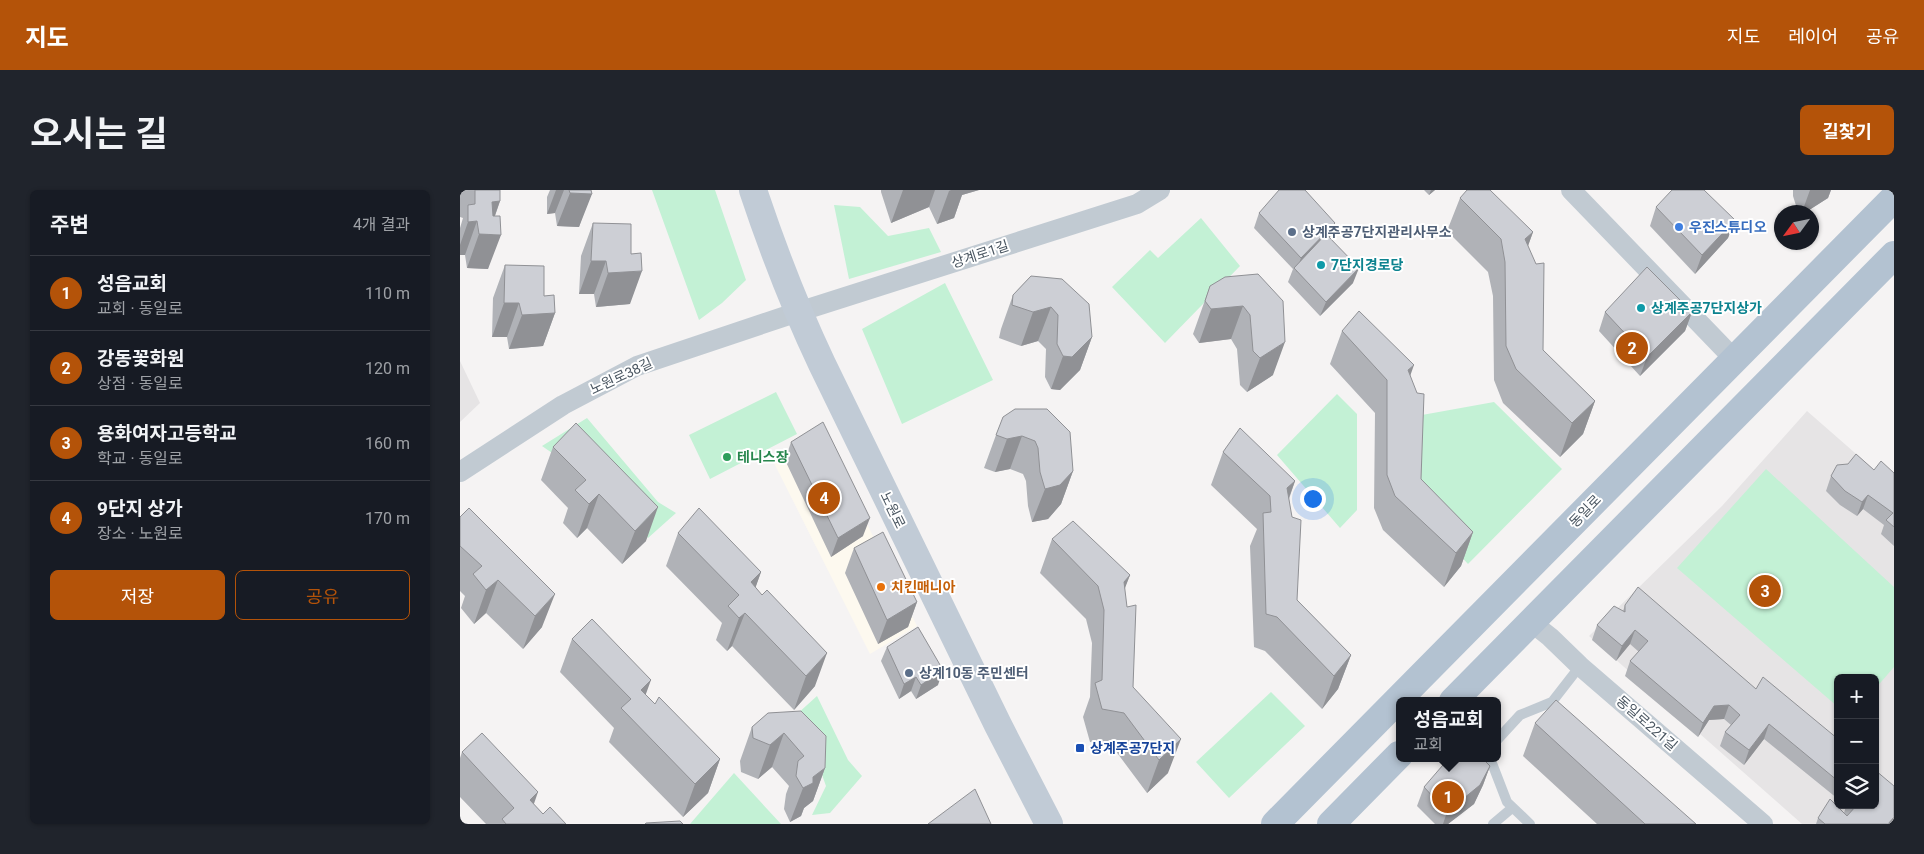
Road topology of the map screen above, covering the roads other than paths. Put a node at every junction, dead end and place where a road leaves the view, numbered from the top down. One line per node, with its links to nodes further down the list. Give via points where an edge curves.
1 (753, 190): 6 (main road, 노원로)
2 (1160, 190): 6 (street, 상계로1길, via 1137,204)
3 (1571, 190): 7 (street)
4 (1894, 198): 7 (main road, 동일로)
5 (1894, 255): 9 (main road)
6 (798, 312): 8 (street, 노원로38길, via 637,366 563,405); 18 (main road, 노원로)
7 (1735, 360): 11 (main road, 동일로)
8 (460, 472)
9 (1531, 622): 10 (street, 동일로221길); 12 (main road)
10 (1580, 666): 14 (lane, via 1555,705 1520,715); 23 (street, 동일로221길)
11 (1402, 697)
12 (1457, 697)
13 (1396, 703): 19 (main road, 동일로)
14 (1501, 736)
15 (1396, 758): 20 (main road)
16 (1492, 762): 17 (lane)
17 (1512, 808): 21 (lane); 22 (lane)
18 (1049, 824)
19 (1276, 824)
20 (1331, 824)
21 (1494, 824)
22 (1530, 824)
23 (1763, 824)

